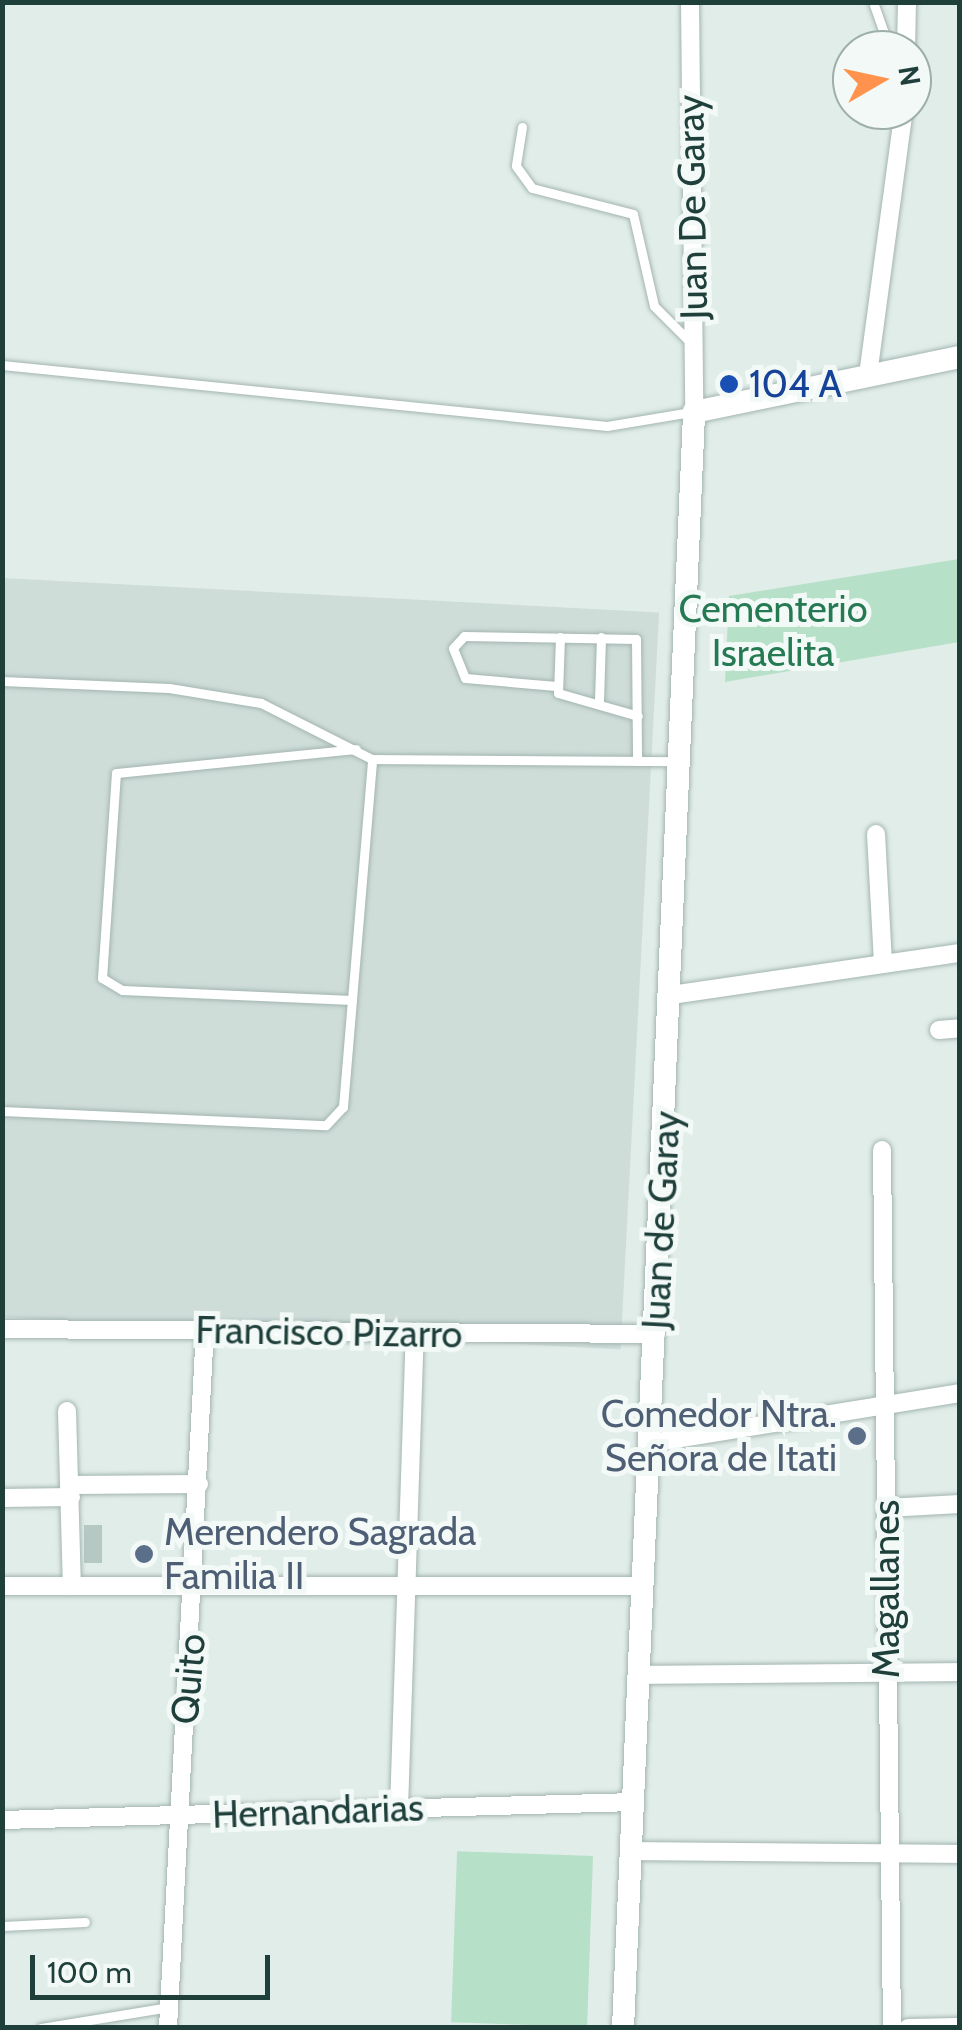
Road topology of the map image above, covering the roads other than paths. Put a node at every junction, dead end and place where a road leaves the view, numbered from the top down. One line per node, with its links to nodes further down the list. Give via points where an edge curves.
1 (690, 2): 8 (street, Juan De Garay)
2 (873, 2): 4 (lane)
3 (907, 2): 5 (street)
4 (883, 30)
5 (906, 30)
6 (522, 127): 8 (lane, via 516,166 532,188 633,214 654,306)
7 (901, 130): 11 (street)
8 (693, 344): 12 (street, Juan De Garay)
9 (960, 357): 11 (street)
10 (2, 365): 12 (lane, via 607,426)
11 (868, 375): 12 (street)
12 (694, 412): 22 (street, Juan de Garay)
13 (560, 637): 14 (lane); 16 (lane); 16 (lane, via 464,636 453,648 465,678)
14 (601, 637): 17 (lane); 18 (lane, via 640,644)
15 (2, 681): 19 (lane, via 169,688 261,703)
16 (556, 686): 17 (lane, via 562,697)
17 (599, 701): 18 (lane)
18 (638, 716): 21 (lane)
19 (356, 749): 20 (lane); 27 (lane, via 324,759 124,766 112,785 102,978 122,990)
20 (372, 759): 21 (lane); 27 (lane)
21 (636, 760): 22 (lane)
22 (680, 761): 26 (street, Juan de Garay)
23 (876, 834): 25 (street)
24 (960, 952): 25 (street)
25 (883, 964): 26 (street)
26 (671, 995): 35 (street, Juan de Garay)
27 (352, 1000): 30 (lane, via 343,1107 326,1124)
28 (960, 1028): 29 (street)
29 (939, 1030)
30 (2, 1112)
31 (882, 1150): 37 (street, Magallanes)
32 (2, 1329): 33 (street, Francisco Pizarro)
33 (205, 1330): 34 (street, Francisco Pizarro); 40 (street, Quito)
34 (415, 1333): 35 (street, Francisco Pizarro); 49 (street)
35 (656, 1334): 39 (street, Juan de Garay)
36 (960, 1393): 37 (street)
37 (884, 1405): 39 (street); 44 (street, Magallanes)
38 (67, 1411): 41 (street)
39 (651, 1443): 48 (street, Juan de Garay)
40 (199, 1484): 41 (street); 45 (street, Quito)
41 (71, 1491): 42 (street); 47 (street)
42 (2, 1498)
43 (960, 1504): 44 (street)
44 (886, 1508): 50 (street, Magallanes)
45 (196, 1585): 47 (street); 49 (street); 55 (street, Quito)
46 (2, 1586): 47 (street)
47 (72, 1586)
48 (644, 1586): 49 (street); 52 (street, Juan de Garay)
49 (406, 1588): 54 (street)
50 (887, 1672): 51 (street); 52 (street); 58 (street, Magallanes)
51 (960, 1672)
52 (640, 1675): 53 (street, Juan de Garay)
53 (634, 1802): 54 (street, Hernandarias); 57 (street, Juan de Garay)
54 (398, 1809): 55 (street, Hernandarias)
55 (177, 1816): 56 (street, Hernandarias); 62 (street, Quito)
56 (2, 1820)
57 (633, 1851): 58 (street); 66 (street, Juan de Garay)
58 (889, 1854): 59 (street); 67 (street, Magallanes)
59 (960, 1854)
60 (85, 1922): 61 (lane)
61 (2, 1926)
62 (169, 2007): 64 (lane); 65 (street, Quito)
63 (960, 2027): 68 (street)
64 (41, 2028)
65 (168, 2028)
66 (623, 2028)
67 (892, 2028)
68 (908, 2028)

